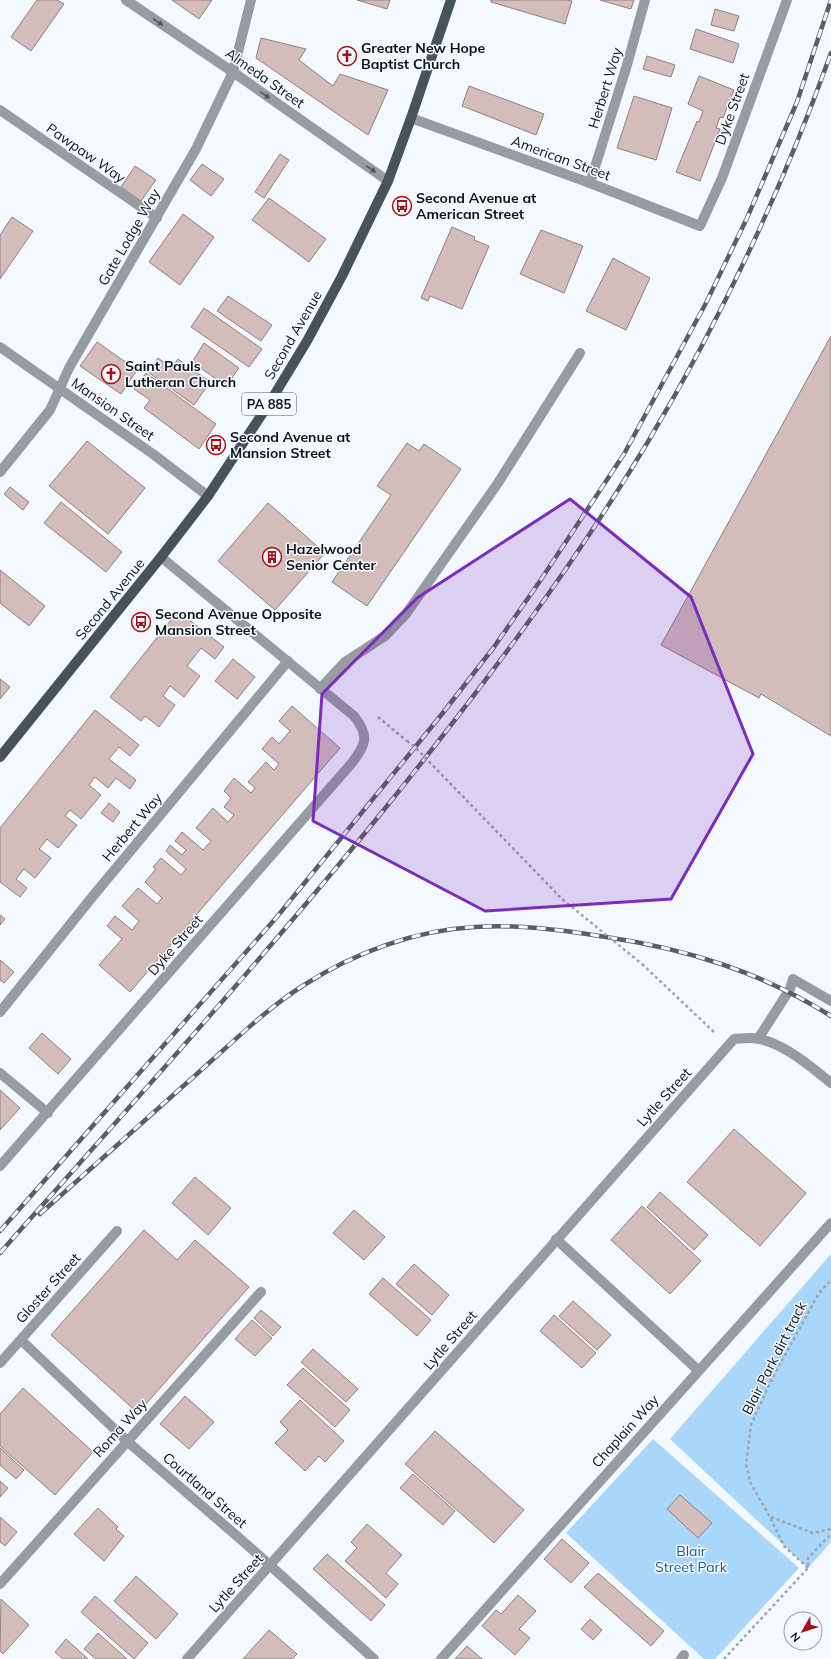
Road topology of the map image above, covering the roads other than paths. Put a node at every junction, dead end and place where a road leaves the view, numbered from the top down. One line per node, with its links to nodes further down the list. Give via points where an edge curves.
1 (126, 0): 6 (street, Almeda Street, one-way to 6)
2 (251, 0): 6 (street, Gate Lodge Way)
3 (452, 0): 8 (main road, Second Avenue / PA 885)
4 (645, 0): 10 (street, Herbert Way, via 628,65)
5 (788, 0): 12 (street, Dyke Street, via 722,178)
6 (233, 72): 9 (street, Almeda Street, one-way to 9); 11 (street, Gate Lodge Way, via 196,149)
7 (0, 110): 11 (street, Pawpaw Way)
8 (411, 118): 9 (main road, Second Avenue / PA 885); 10 (street, American Street)
9 (388, 181): 17 (main road, Second Avenue / PA 885, via 307,341)
10 (590, 183): 12 (street, American Street)
11 (157, 218): 15 (street, Gate Lodge Way, via 69,368)
12 (700, 226)
13 (0, 347): 15 (street, Mansion Street)
14 (580, 353): 20 (street, via 498,483 406,614 385,636 345,662)
15 (60, 388): 16 (street, Gate Lodge Way, via 50,410); 17 (street, Mansion Street)
16 (0, 472)
17 (208, 496): 18 (main road, Second Avenue / PA 885)
18 (161, 557): 19 (street); 21 (main road, Second Avenue / PA 885)
19 (288, 661): 20 (street); 23 (street, Herbert Way)
20 (320, 689): 27 (street, Dyke Street, via 354,716 362,726 365,737 361,752)
21 (0, 757)
22 (831, 1001): 24 (street, via 793,979 790,989)
23 (0, 1012)
24 (758, 1039): 26 (street, via 789,1052); 31 (street, Lytle Street, via 734,1039)
25 (0, 1073): 27 (street)
26 (831, 1083)
27 (48, 1114): 28 (street, Dyke Street)
28 (0, 1166)
29 (831, 1223): 35 (street, Chaplain Way)
30 (118, 1231): 33 (street, Gloster Street)
31 (556, 1239): 35 (street); 37 (street, Lytle Street)
32 (260, 1292): 36 (street, Roma Way)
33 (21, 1340): 34 (street, Gloster Street); 36 (street, Courtland Street)
34 (0, 1363)
35 (698, 1370): 41 (street, Chaplain Way)
36 (128, 1442): 37 (street, Courtland Street); 38 (street, Roma Way)
37 (270, 1566): 39 (street, Lytle Street); 40 (street, Courtland Street)
38 (0, 1584)
39 (187, 1659)
40 (374, 1659)
41 (441, 1659)

